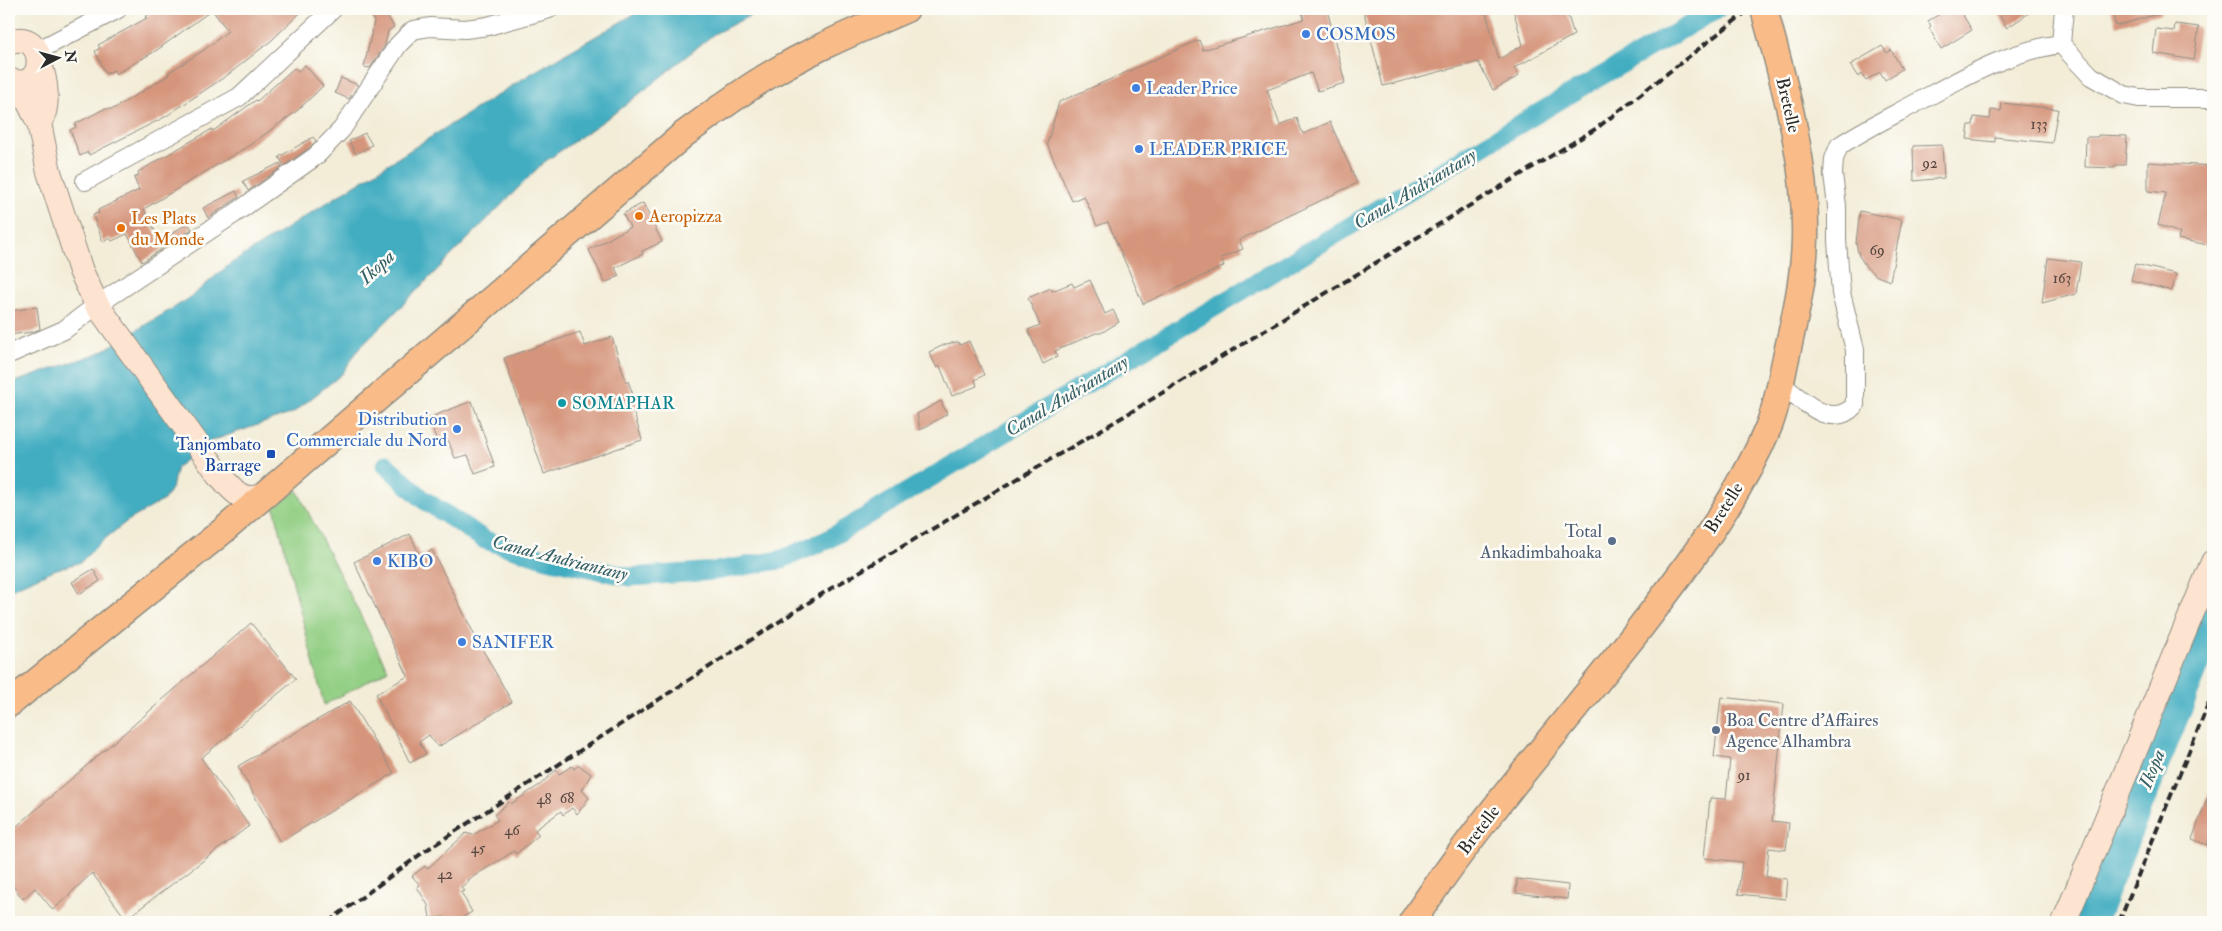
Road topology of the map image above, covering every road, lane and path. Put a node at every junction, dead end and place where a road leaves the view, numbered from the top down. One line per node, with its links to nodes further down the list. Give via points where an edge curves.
1 (118, 9): 10 (street)
2 (333, 9): 14 (street, via 239,97)
3 (549, 9): 15 (street, via 488,26 413,30 398,45 342,130 316,156)
4 (877, 9): 18 (main road, via 802,45 725,89 617,172 320,431)
5 (906, 9): 18 (main road, via 806,55 730,100 683,135)
6 (1764, 9): 17 (main road, Bretelle, via 1791,110 1804,201 1801,285)
7 (2064, 9): 9 (street)
8 (9, 42): 10 (street, via 22,40 30,44)
9 (2061, 44): 12 (street, via 2091,76 2124,95); 17 (street, via 2011,55 1958,80 1838,146 1833,174 1837,241 1841,293 1856,350 1855,405 1848,413 1825,416)
10 (38, 57): 11 (street, via 32,77 21,82); 13 (street, via 45,77)
11 (11, 81): 13 (street, via 26,97)
12 (2213, 98)
13 (39, 123): 15 (street, via 48,172 81,271)
14 (85, 181)
15 (102, 313): 16 (street); 18 (street, via 219,474)
16 (9, 354)
17 (1782, 385): 22 (main road, Bretelle, via 1769,427 1752,462 1703,542 1636,633 1501,801)
18 (251, 497): 20 (main road); 21 (main road, via 224,530)
19 (2213, 562): 23 (street)
20 (9, 683)
21 (9, 704)
22 (1412, 922)
23 (2064, 922)

